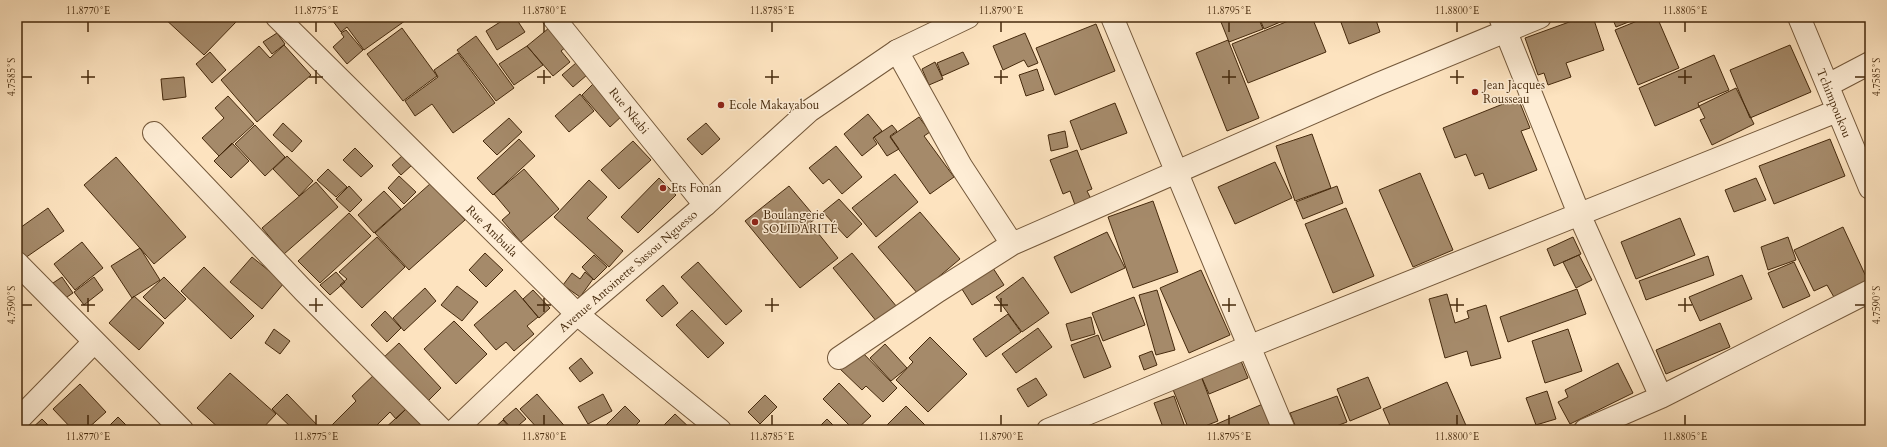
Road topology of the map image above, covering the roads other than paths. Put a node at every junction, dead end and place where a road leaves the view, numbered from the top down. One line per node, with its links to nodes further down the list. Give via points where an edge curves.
1 (278, 17): 20 (street, Rue Ambuila)
2 (554, 17): 15 (street, Rue Nkabi)
3 (968, 17): 8 (street, Avenue Antoinette Sassou Nguesso)
4 (1112, 17): 13 (street)
5 (1540, 17): 7 (street)
6 (1799, 17): 10 (street, Tchimpoukou)
7 (1503, 24): 13 (street, via 1378,84); 16 (street)
8 (897, 51): 15 (street, Avenue Antoinette Sassou Nguesso, via 809,111); 17 (street, via 961,166)
9 (1870, 63): 10 (street)
10 (1828, 86): 11 (street, Tchimpoukou)
11 (1837, 111): 14 (street, Tchimpoukou); 16 (street)
12 (154, 133): 28 (street, via 303,290)
13 (1176, 172): 17 (street); 22 (street)
14 (1870, 188)
15 (705, 205): 20 (street, Avenue Antoinette Sassou Nguesso)
16 (1579, 214): 22 (street); 24 (street)
17 (1012, 244): 23 (street)
18 (17, 263): 21 (street)
19 (1870, 291): 24 (street)
20 (577, 314): 29 (street, Avenue Antoinette Sassou Nguesso); 30 (street, Rue Ambuila)
21 (94, 342): 25 (street); 27 (street)
22 (1248, 347): 26 (street); 31 (street)
23 (839, 358)
24 (1661, 397): 32 (street)
25 (17, 421)
26 (1054, 429)
27 (182, 430)
28 (442, 430)
29 (455, 430)
30 (720, 430)
31 (1284, 430)
32 (1585, 430)

